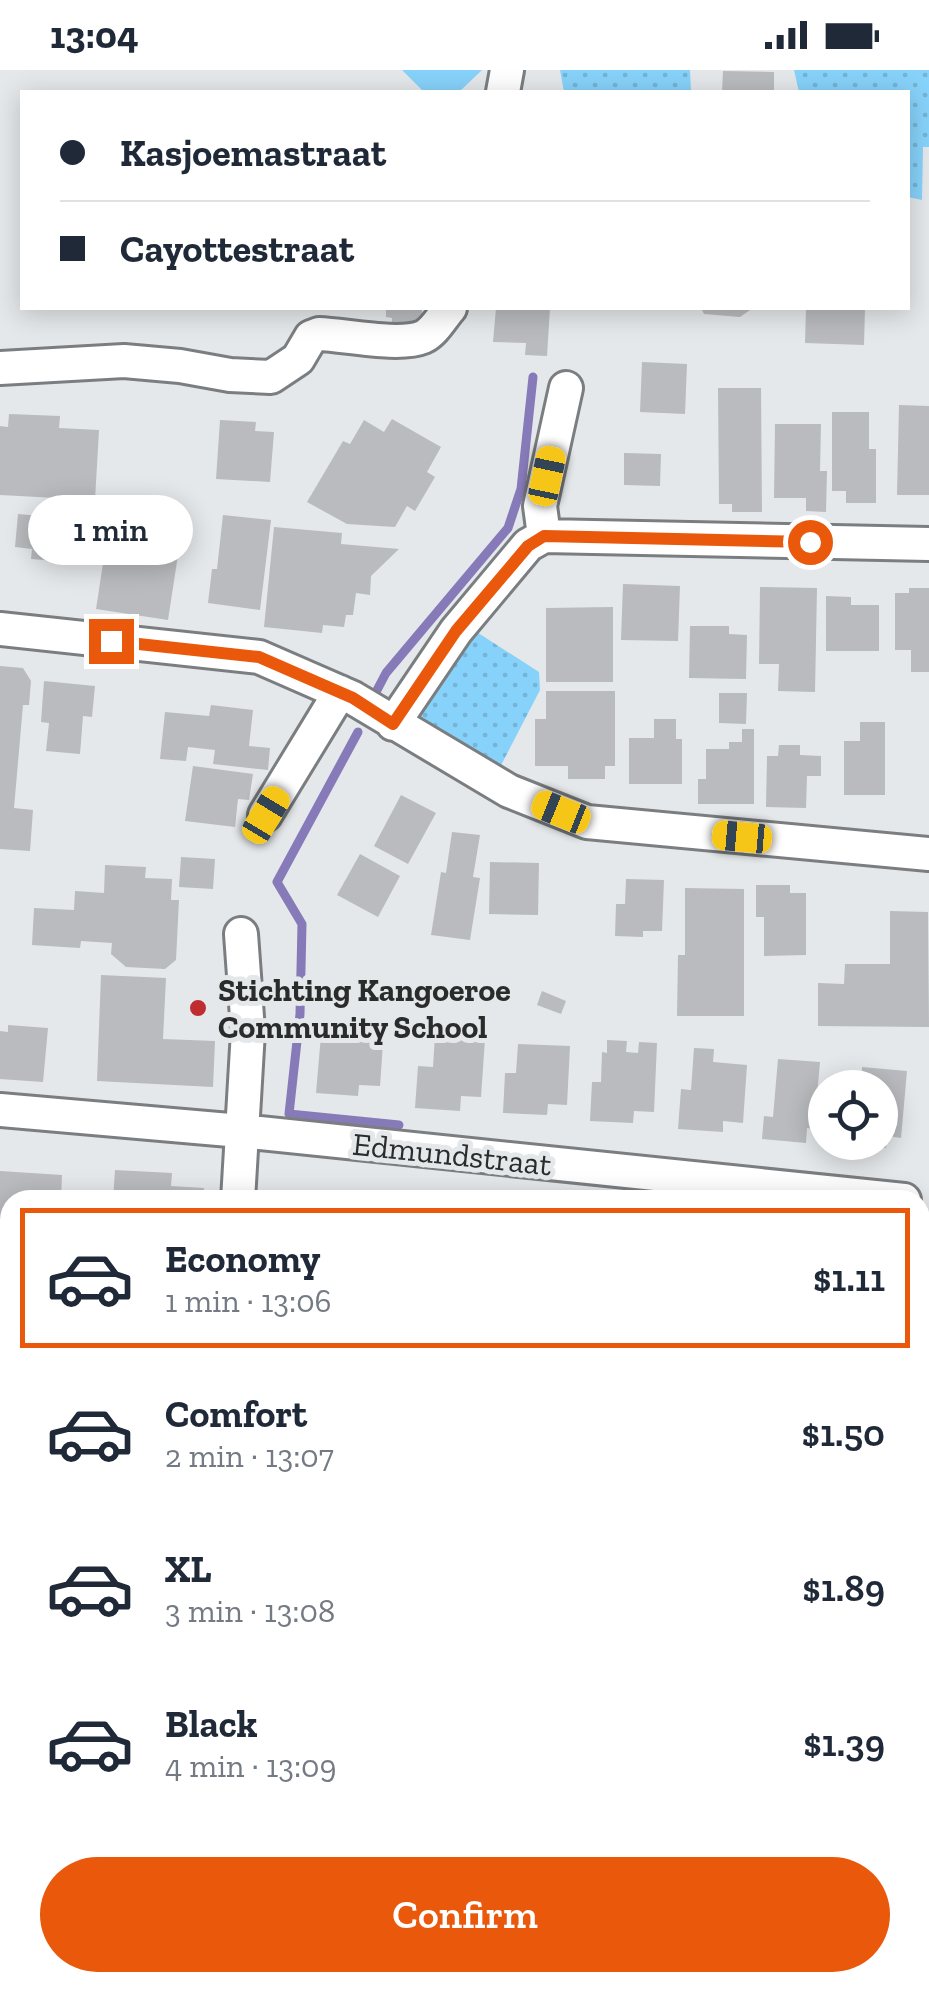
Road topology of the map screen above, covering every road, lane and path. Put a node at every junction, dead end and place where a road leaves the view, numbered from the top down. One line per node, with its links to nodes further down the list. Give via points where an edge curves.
1 (448, 310): 3 (street, via 420,338 396,340)
2 (311, 320): 3 (street); 4 (street, via 311,338 298,359 271,377 124,361)
3 (352, 322)
4 (0, 368)
5 (566, 388): 6 (street, via 540,506)
6 (544, 536): 7 (street); 10 (street, via 456,631)
7 (929, 544)
8 (0, 629): 9 (street, via 259,657)
9 (340, 692): 10 (street); 11 (street)
10 (393, 724): 12 (street, via 509,791 586,822)
11 (266, 815)
12 (929, 854)
13 (241, 934): 15 (street, via 248,1032)
14 (0, 1110): 15 (street, Edmundstraat)
15 (241, 1130): 16 (street, Edmundstraat); 17 (street)
16 (625, 1186): 18 (street, Edmundstraat)
17 (238, 1190)
18 (705, 1190)

